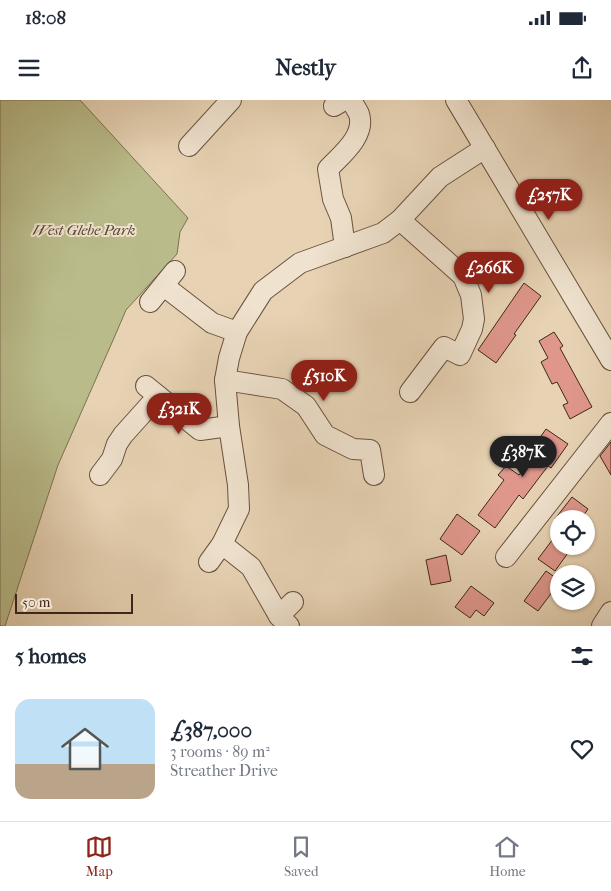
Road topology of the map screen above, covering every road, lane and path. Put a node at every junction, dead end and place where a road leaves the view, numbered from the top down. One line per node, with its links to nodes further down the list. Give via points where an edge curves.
1 (231, 100): 4 (street)
2 (456, 100): 5 (street)
3 (343, 102): 7 (street, via 360,116 359,130 350,146 328,169)
4 (189, 146)
5 (485, 148): 6 (street, via 440,177); 10 (street)
6 (400, 220): 7 (street, via 383,233); 12 (street, via 464,276 474,310 473,324 460,355 444,347)
7 (345, 247): 9 (street, via 300,263 263,291)
8 (150, 302): 9 (street, via 170,279 212,323)
9 (237, 332): 11 (street)
10 (611, 360)
11 (225, 380): 14 (street); 16 (street, via 282,389 306,406 325,435 352,449 370,450)
12 (410, 392)
13 (611, 423): 18 (street)
14 (229, 426): 15 (street, via 200,430 152,391 139,417 117,444 112,459); 17 (street, via 239,509)
15 (100, 475)
16 (374, 475)
17 (222, 544): 19 (street); 22 (street, via 250,567)
18 (506, 557)
19 (210, 562)
20 (293, 602): 22 (street)
21 (611, 612): 23 (street)
22 (284, 621)
23 (602, 626)

